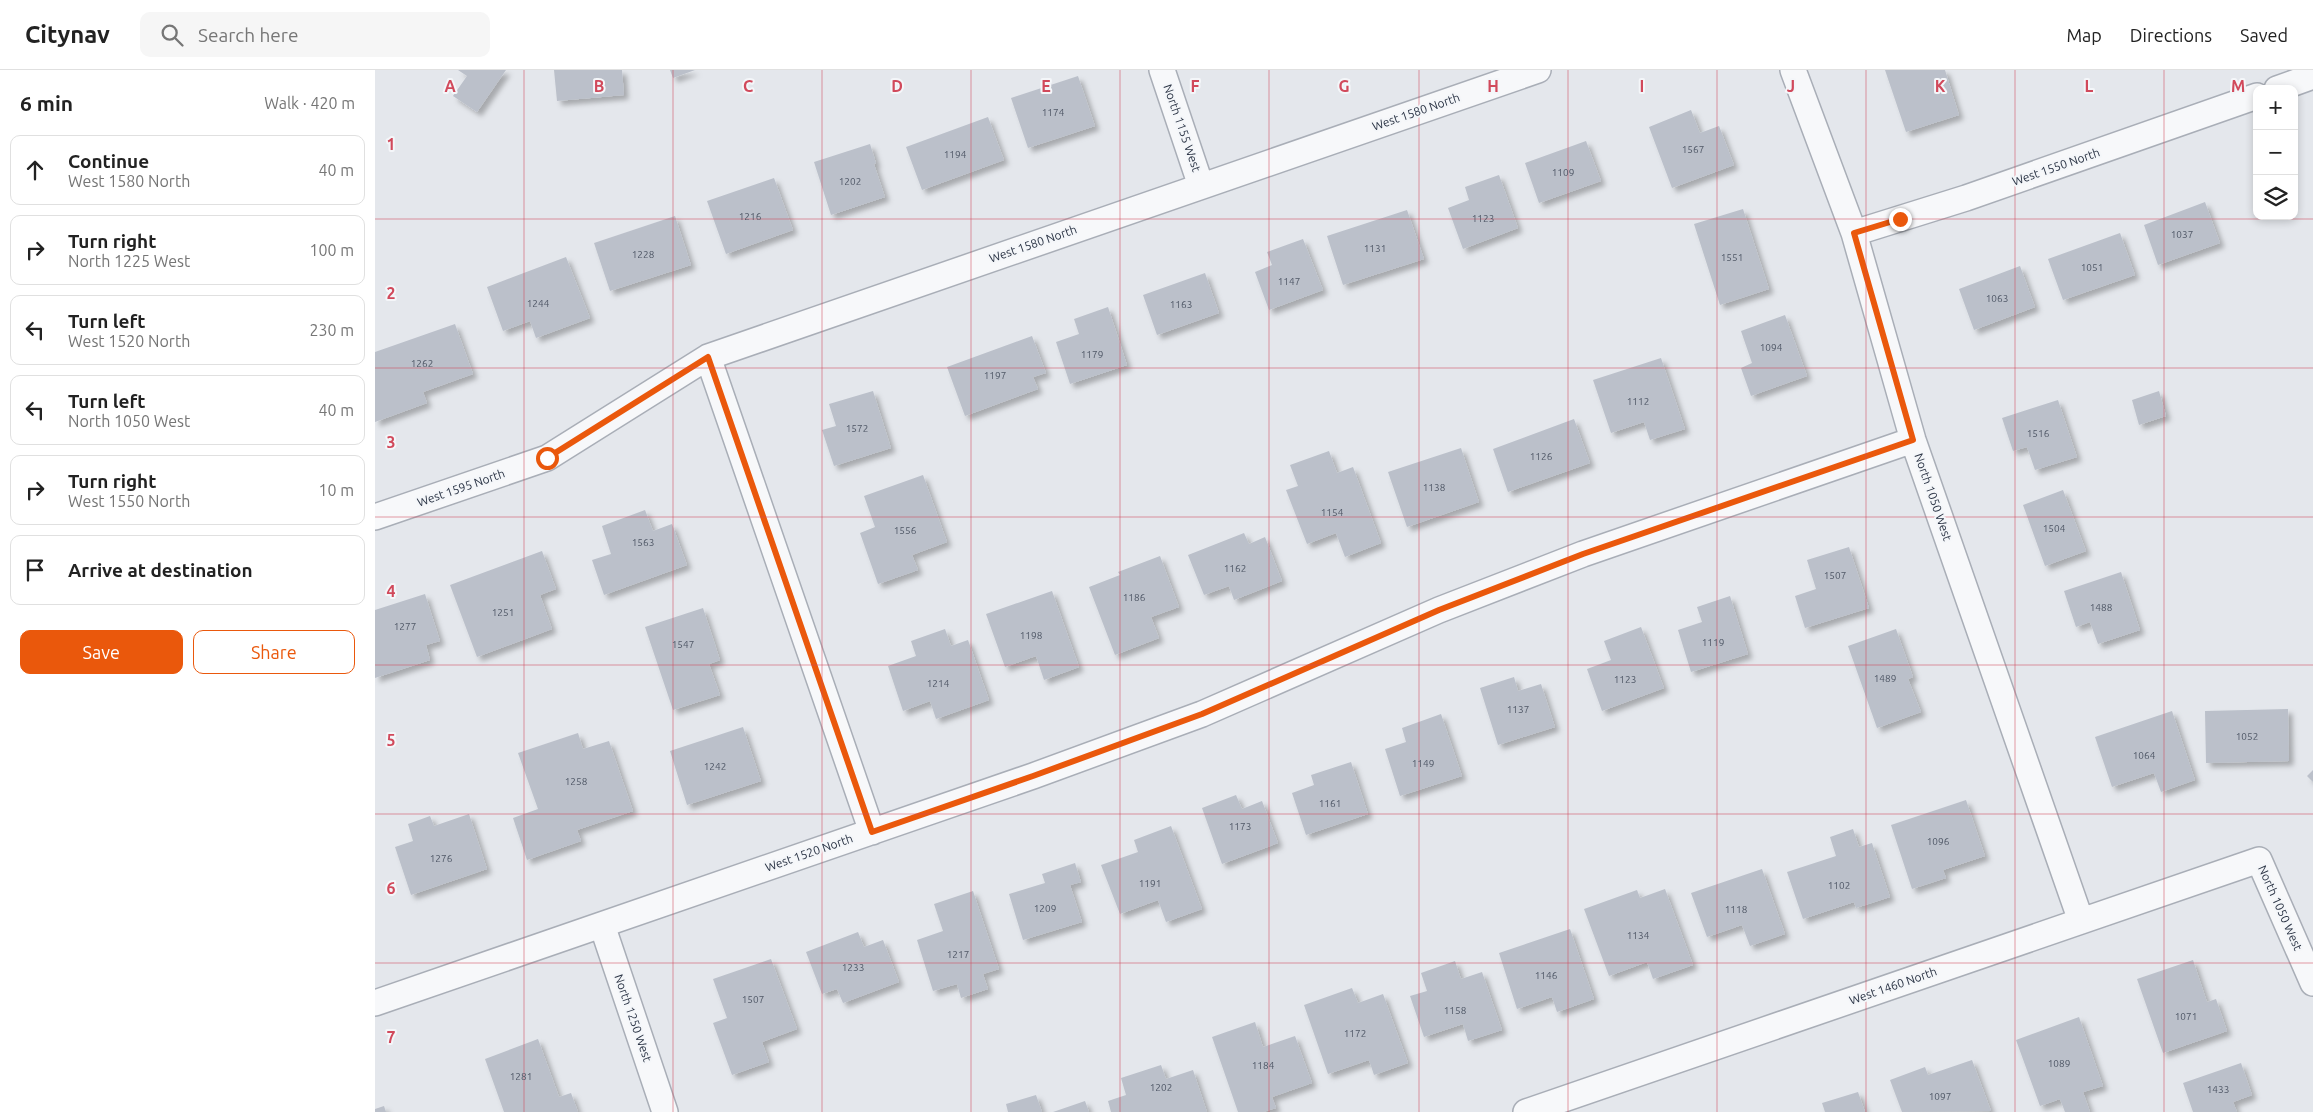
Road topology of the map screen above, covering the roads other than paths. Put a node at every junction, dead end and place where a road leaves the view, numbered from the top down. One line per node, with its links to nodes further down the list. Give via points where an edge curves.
1 (1162, 70): 7 (street, North 1155 West)
2 (1538, 70): 7 (street, West 1580 North)
3 (1793, 70): 8 (street, North 1050 West)
4 (2313, 76): 5 (street)
5 (2288, 85)
6 (2253, 97): 8 (street, West 1550 North, via 1966,198)
7 (1201, 186): 9 (street, West 1580 North)
8 (1854, 233): 10 (street, North 1050 West)
9 (708, 357): 11 (street, West 1580 North); 13 (street)
10 (1913, 440): 13 (street, West 1520 North, via 1583,554 1439,610 1202,714); 15 (street, North 1050 West)
11 (547, 458): 12 (street, West 1595 North)
12 (375, 517)
13 (872, 832): 16 (street, West 1520 North)
14 (2259, 860): 15 (street, West 1460 North); 17 (street, North 1050 West)
15 (2081, 921): 19 (street, West 1460 North)
16 (601, 925): 18 (street, West 1520 North); 20 (street, North 1250 West)
17 (2313, 983)
18 (375, 1003)
19 (1559, 1107): 21 (street, West 1460 North)
20 (665, 1112)
21 (1526, 1112)

